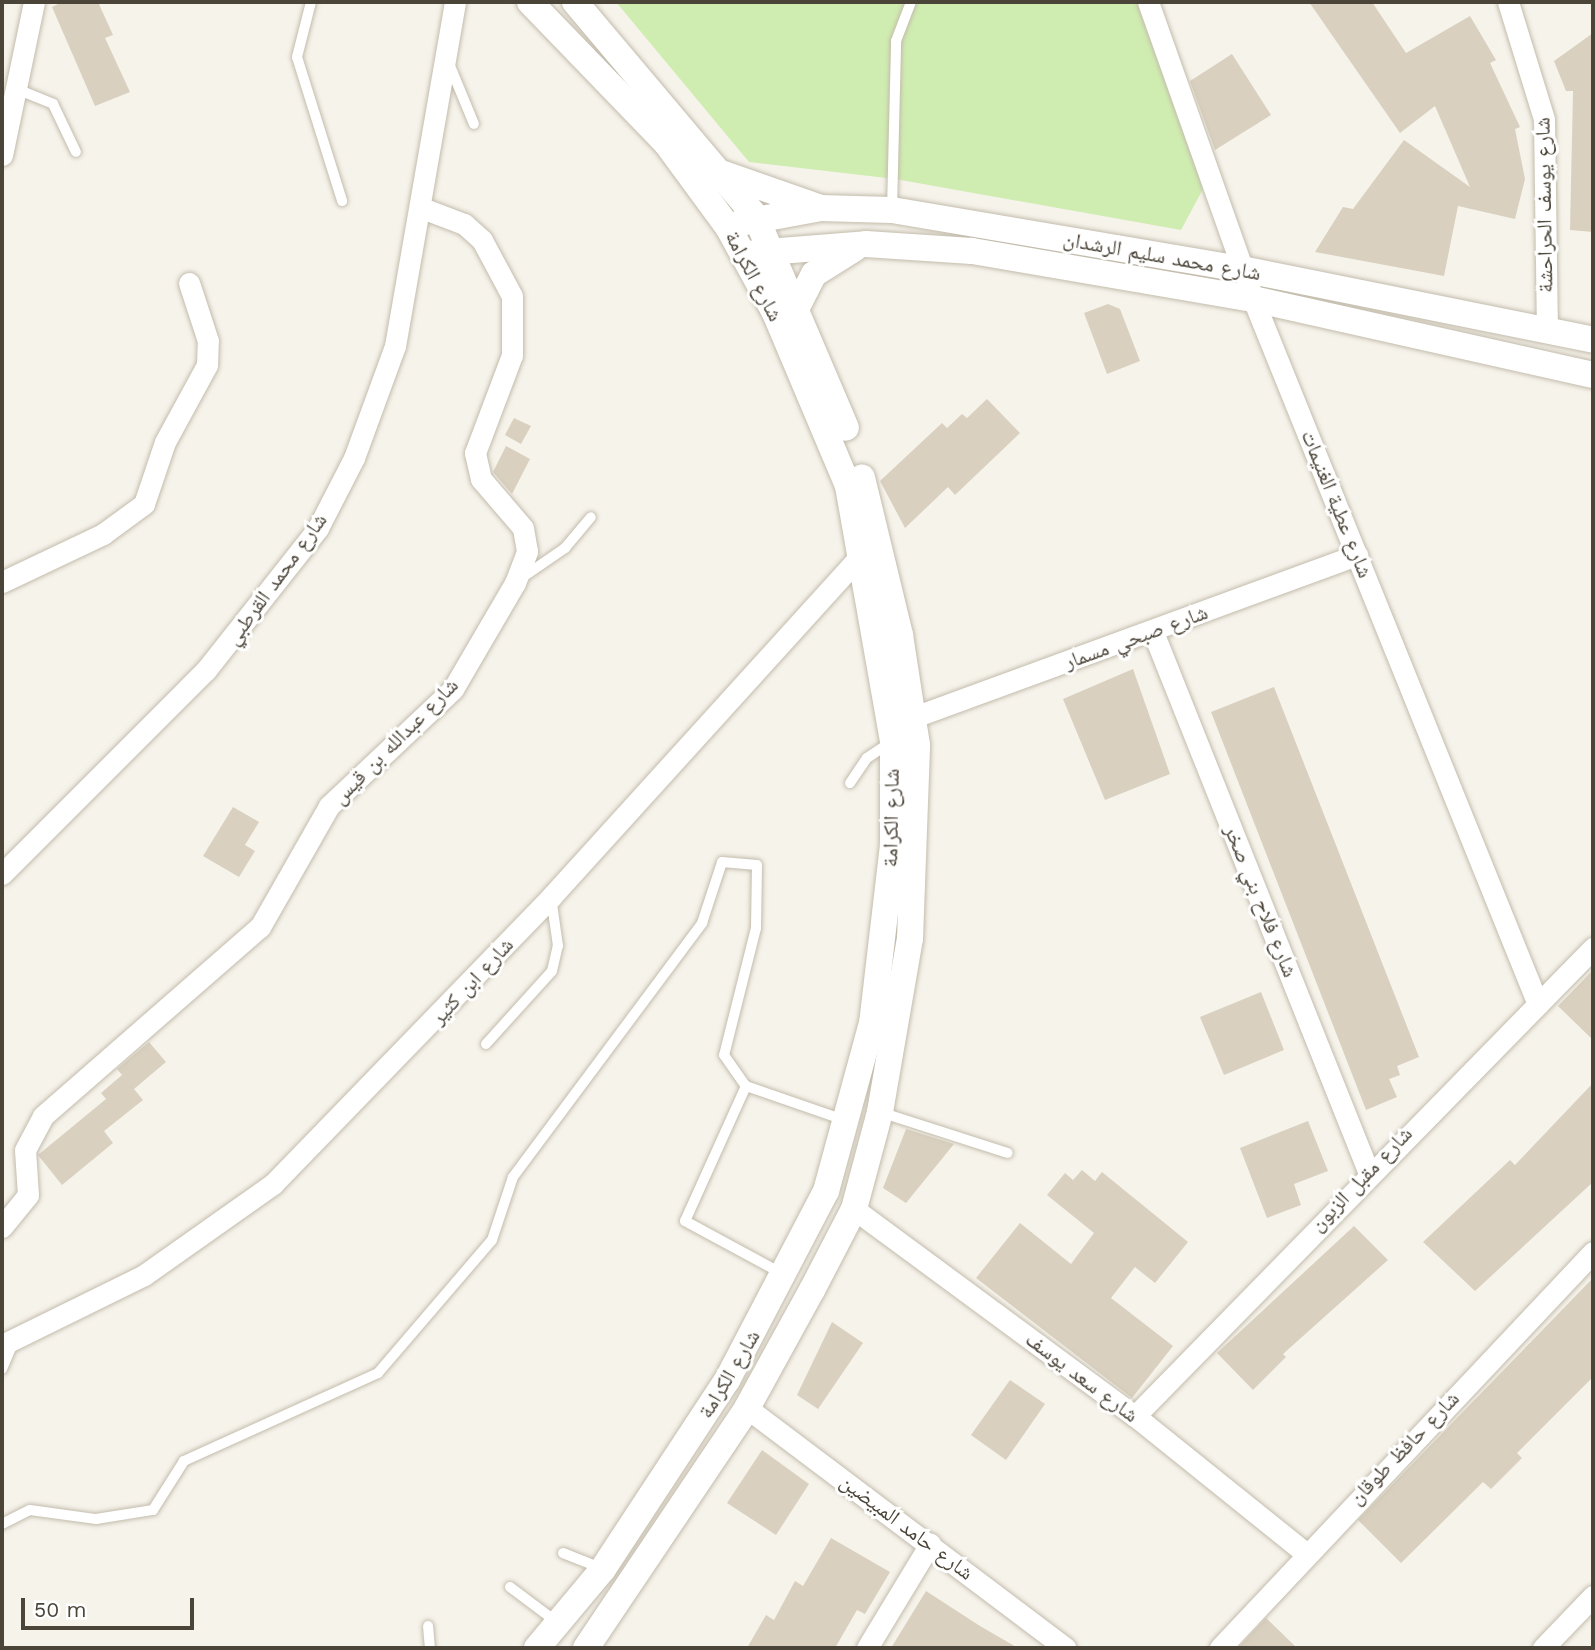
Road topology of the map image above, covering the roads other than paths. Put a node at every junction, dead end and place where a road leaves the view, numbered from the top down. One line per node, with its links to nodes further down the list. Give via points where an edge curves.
1 (34, 2): 10 (street)
2 (311, 2): 15 (lane, via 297,57)
3 (455, 2): 9 (street, شارع محمد القرطبي)
4 (530, 2): 20 (street, شارع الكرامة, via 667,144)
5 (575, 2): 14 (street, شارع الكرامة)
6 (911, 2): 18 (lane, via 895,52)
7 (1149, 2): 24 (street, شارع عطية الغنيمات)
8 (1508, 2): 28 (street, شارع يوسف الحراحشة, via 1544,119)
9 (445, 55): 11 (lane); 16 (street, شارع محمد القرطبي)
10 (19, 90): 12 (lane, via 51,102); 13 (street)
11 (474, 124)
12 (76, 152)
13 (2, 155)
14 (720, 173): 17 (street); 19 (street, شارع الكرامة)
15 (342, 201)
16 (422, 208): 35 (street, شارع عبدالله بن قيس, via 464,224 482,240 512,296 512,355 475,453 481,479 523,528 527,551); 40 (street, شارع محمد القرطبي, via 380,396 318,528 206,670)
17 (820, 208): 18 (street, شارع محمد سليم الرشدان); 19 (street, شارع محمد سليم الرشدان)
18 (892, 210): 24 (street, شارع محمد سليم الرشدان)
19 (756, 217): 20 (street, شارع محمد سليم الرشدان); 22 (street, شارع الكرامة)
20 (728, 227): 23 (street, شارع الكرامة)
21 (866, 244): 22 (street, شارع محمد سليم الرشدان); 26 (street, شارع محمد سليم الرشدان, via 972,251); 27 (street, via 821,268)
22 (770, 251): 23 (street, شارع محمد سليم الرشدان); 27 (street, شارع الكرامة)
23 (743, 255): 32 (street, شارع الكرامة, via 822,414)
24 (1242, 269): 26 (street, شارع عطية الغنيمات); 28 (street, شارع محمد سليم الرشدان)
25 (189, 283): 34 (street, via 208,341 207,365 165,442 144,504 103,534)
26 (1253, 299): 30 (street, شارع محمد سليم الرشدان); 33 (street, شارع عطية الغنيمات)
27 (797, 307): 32 (street, شارع الكرامة, via 850,440)
28 (1547, 330): 29 (street, شارع محمد سليم الرشدان)
29 (1593, 340)
30 (1593, 375)
31 (591, 517): 35 (lane, via 565,548)
32 (870, 548): 37 (street, شارع الكرامة); 38 (street, شارع الكرامة); 41 (street, شارع ابن كثير)
33 (1357, 555): 36 (street, شارع صبحي مسمار); 43 (street, شارع عطية الغنيمات)
34 (3, 579)
35 (514, 583): 51 (street, شارع عبدالله بن قيس, via 453,689 329,806 260,927 43,1116 25,1150 28,1195)
36 (1153, 632): 37 (street, شارع صبحي مسمار); 49 (street, شارع فلاح بني صخر)
37 (914, 716): 46 (street, شارع الكرامة, via 917,849 910,939)
38 (893, 740): 39 (lane, via 867,758); 47 (street, شارع الكرامة, via 886,926)
39 (850, 783)
40 (2, 874)
41 (551, 897): 44 (lane, via 558,946 552,971); 54 (street, شارع ابن كثير, via 273,1184 144,1275)
42 (1593, 948): 43 (street, شارع مقبل الزبون)
43 (1537, 1002): 49 (street, شارع مقبل الزبون)
44 (486, 1044)
45 (746, 1086): 47 (lane); 53 (lane, via 685,1221); 58 (lane, via 724,1055 756,928 757,865 722,862 702,923 513,1177 492,1240 378,1373 184,1461 153,1510 96,1519 30,1510)
46 (880, 1112): 48 (lane); 50 (street, شارع الكرامة)
47 (849, 1122): 53 (street, شارع الكرامة)
48 (1008, 1153)
49 (1368, 1171): 57 (street, شارع مقبل الزبون)
50 (854, 1209): 56 (street, شارع الكرامة); 57 (street, شارع سعد يوسف)
51 (2, 1227)
52 (1593, 1252): 60 (street, شارع حافظ طوقان)
53 (787, 1276): 62 (street, شارع الكرامة)
54 (8, 1343): 55 (lane)
55 (2, 1369)
56 (747, 1408): 59 (street, شارع حامد المبيضين); 69 (street, شارع الكرامة)
57 (1135, 1416): 60 (street, شارع سعد يوسف)
58 (2, 1524)
59 (930, 1544): 70 (street); 71 (street, شارع حامد المبيضين)
60 (1304, 1552): 72 (street, شارع حافظ طوقان)
61 (563, 1553): 62 (lane)
62 (603, 1569): 65 (street, شارع الكرامة)
63 (510, 1587): 65 (lane)
64 (1593, 1596): 73 (street)
65 (559, 1624): 68 (street, شارع الكرامة)
66 (428, 1626): 67 (lane)
67 (430, 1648)
68 (537, 1648)
69 (586, 1648)
70 (867, 1648)
71 (1066, 1648)
72 (1220, 1648)
73 (1543, 1648)

